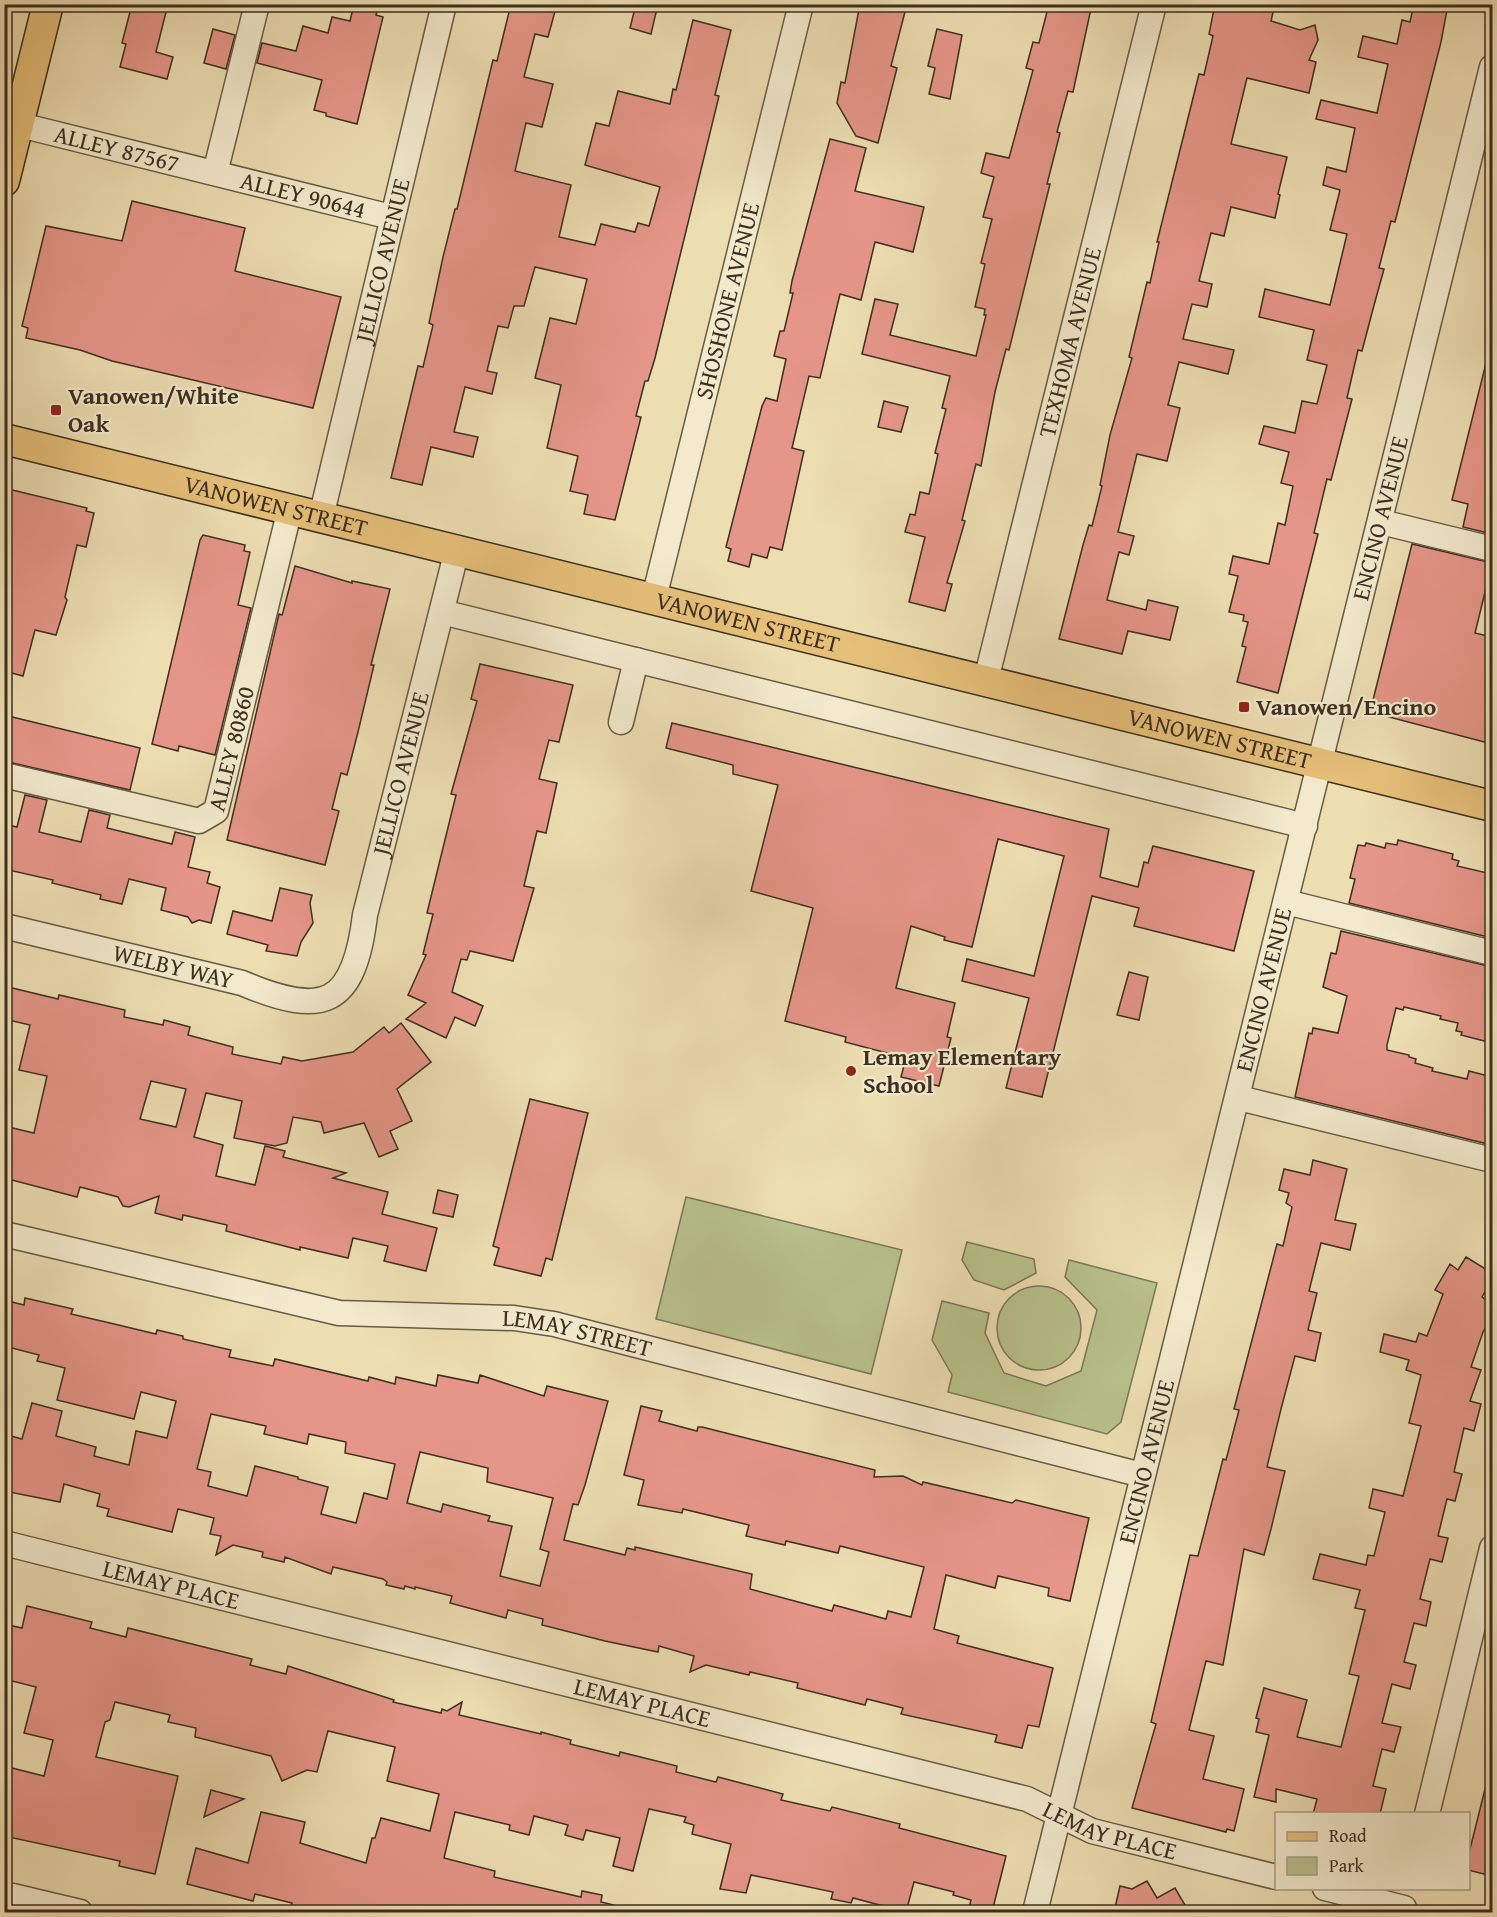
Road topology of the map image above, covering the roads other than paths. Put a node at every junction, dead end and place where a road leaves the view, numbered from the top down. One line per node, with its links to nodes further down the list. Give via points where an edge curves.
1 (48, 4): 7 (main road)
2 (257, 4): 8 (street)
3 (444, 4): 10 (street, JELLICO AVENUE)
4 (801, 4): 17 (street, SHOSHONE AVENUE)
5 (1154, 4): 20 (street, TEXHOMA AVENUE)
6 (1492, 67): 14 (street, ENCINO AVENUE)
7 (11, 122): 8 (street, ALLEY 87567); 9 (main road)
8 (215, 173): 10 (street, ALLEY 90644)
9 (4, 181)
10 (391, 217): 13 (street, JELLICO AVENUE)
11 (4, 439): 12 (main road, VANOWEN STREET)
12 (290, 509): 13 (main road, VANOWEN STREET); 23 (street, ALLEY 80860, via 216,811 199,821)
13 (321, 517): 16 (main road, VANOWEN STREET)
14 (1381, 522): 15 (street); 22 (street, ENCINO AVENUE)
15 (1492, 549)
16 (457, 550): 17 (main road, VANOWEN STREET); 18 (street, JELLICO AVENUE)
17 (654, 598): 20 (main road, VANOWEN STREET)
18 (442, 612): 19 (street); 29 (street, JELLICO AVENUE, via 354,971)
19 (636, 660): 21 (street); 25 (street)
20 (986, 680): 22 (main road, VANOWEN STREET)
21 (621, 722)
22 (1320, 763): 24 (main road, VANOWEN STREET); 25 (street, ENCINO AVENUE)
23 (4, 774)
24 (1492, 806)
25 (1305, 826): 26 (street, ENCINO AVENUE)
26 (1286, 902): 28 (street); 30 (street, ENCINO AVENUE)
27 (4, 926): 29 (street, WELBY WAY, via 242,983 299,1002 322,1001)
28 (1492, 952)
29 (338, 992)
30 (1239, 1098): 31 (street); 33 (street, ENCINO AVENUE)
31 (1492, 1160)
32 (4, 1234): 33 (street, LEMAY STREET, via 339,1313 514,1318 554,1324)
33 (1142, 1475): 37 (street, ENCINO AVENUE)
34 (4, 1543): 37 (street, LEMAY PLACE, via 1026,1798)
35 (1492, 1548): 36 (street)
36 (1427, 1812)
37 (1059, 1815): 38 (street, LEMAY PLACE, via 1092,1831); 43 (street, ENCINO AVENUE)
38 (1275, 1877)
39 (1336, 1890): 41 (street)
40 (4, 1894): 42 (street)
41 (1405, 1903)
42 (80, 1912)
43 (1035, 1912)

